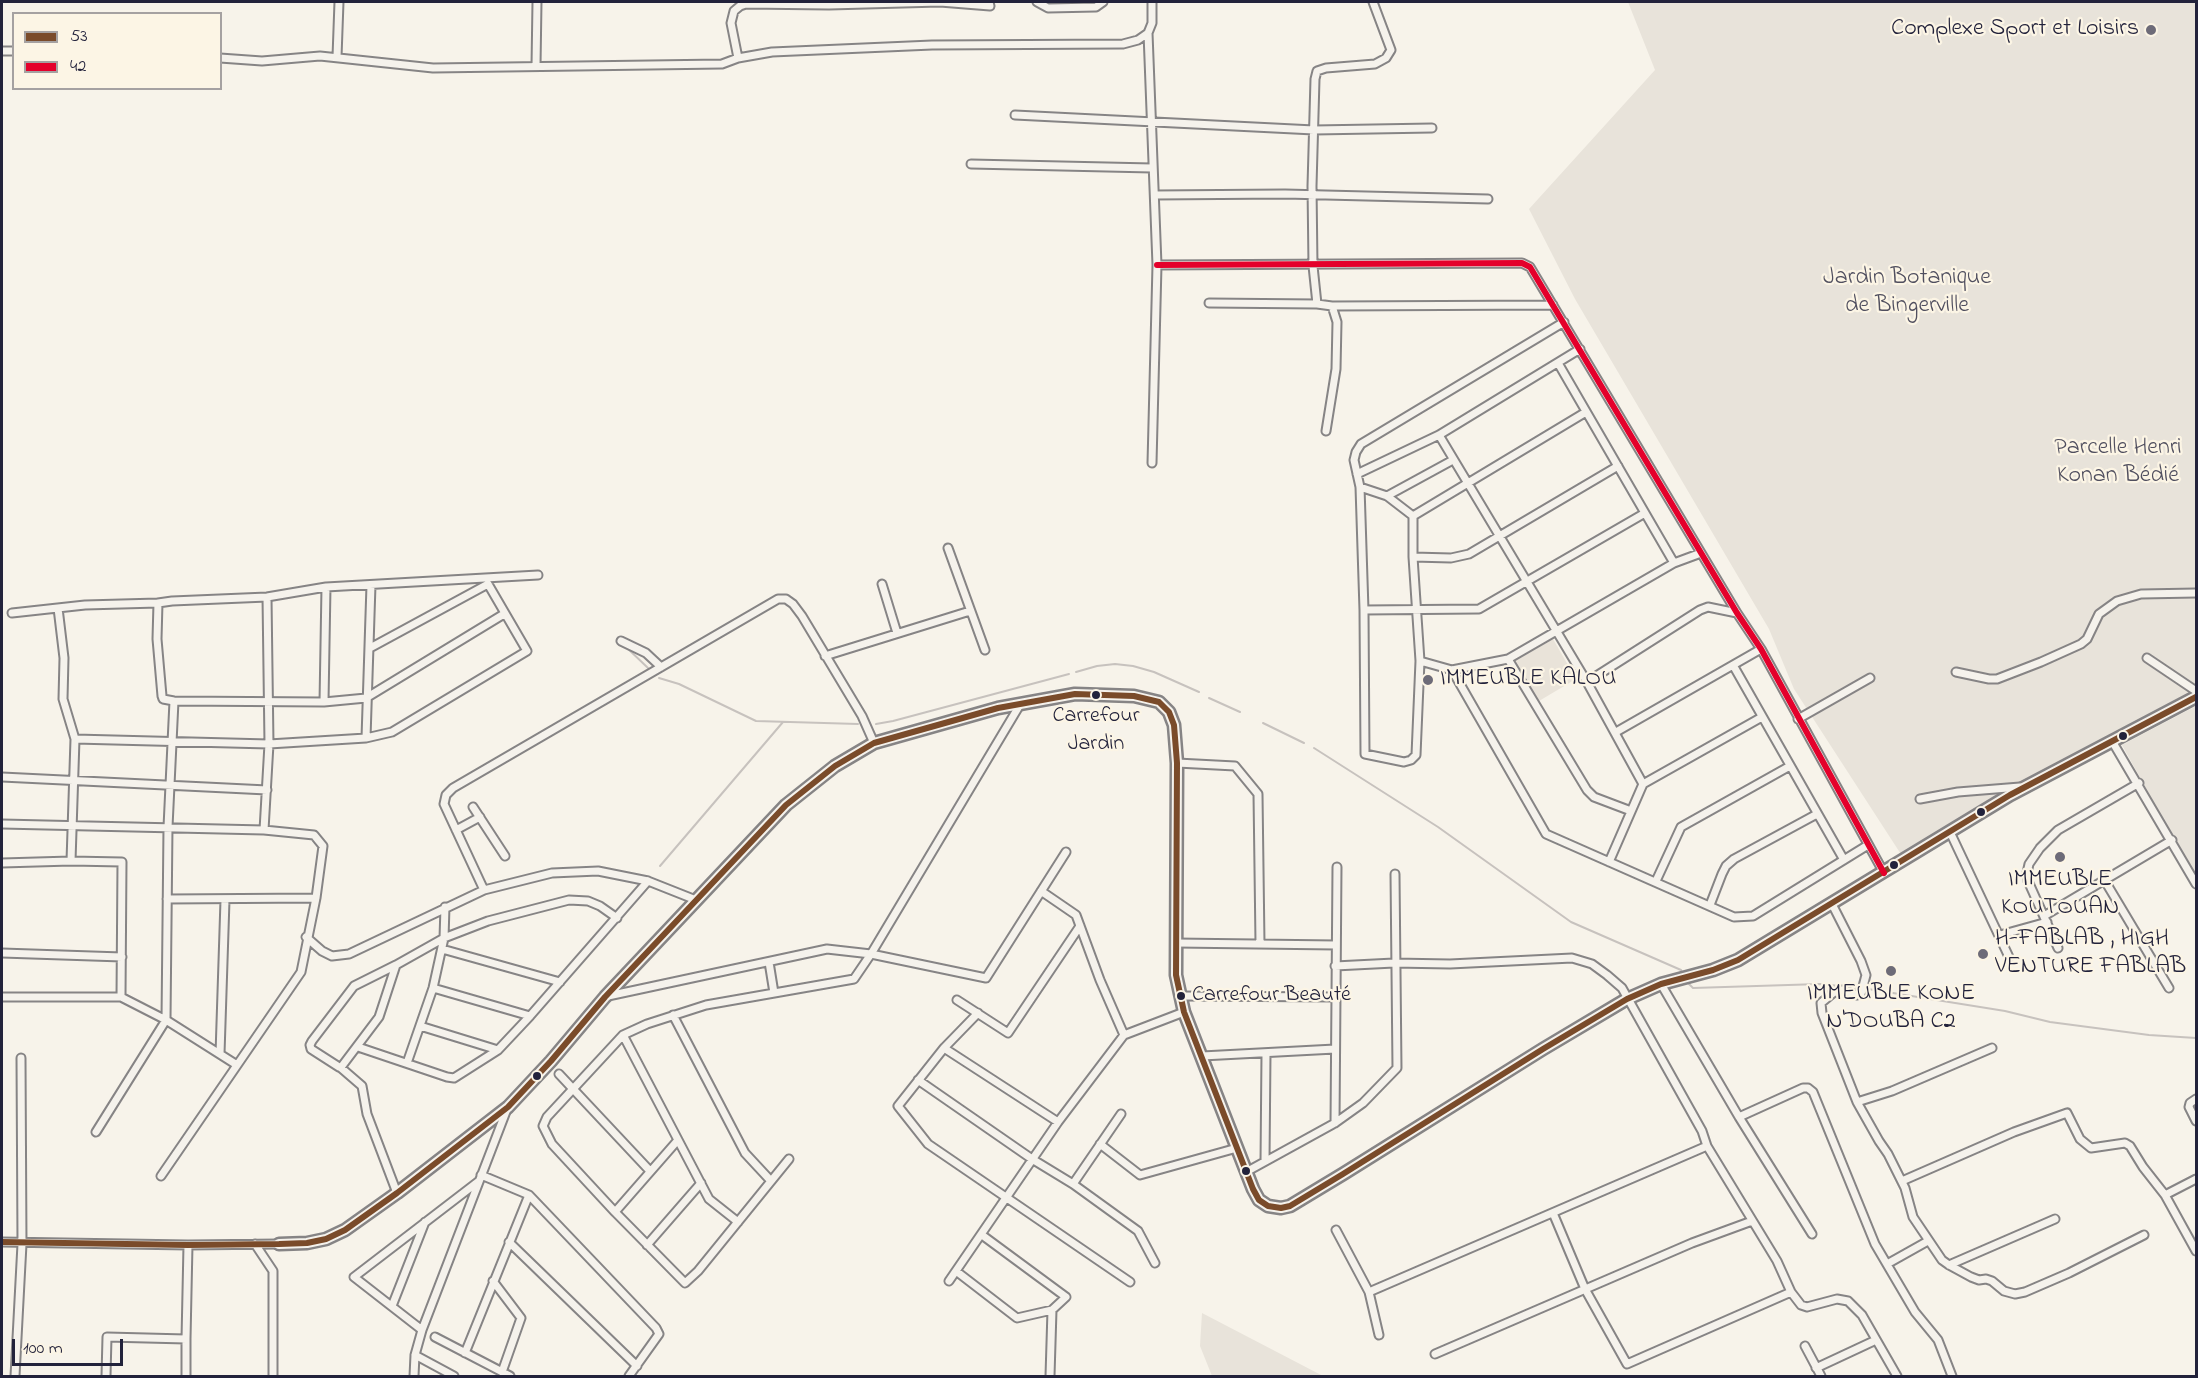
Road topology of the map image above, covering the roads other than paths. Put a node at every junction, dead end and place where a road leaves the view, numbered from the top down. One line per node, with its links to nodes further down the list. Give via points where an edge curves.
1 (339, 2): 12 (street)
2 (537, 2): 15 (street)
3 (940, 2): 4 (street, via 990,6); 10 (street)
4 (989, 2)
5 (1037, 2): 6 (street, via 1048,8 1096,7)
6 (1102, 2)
7 (1152, 2): 11 (street)
8 (1372, 2): 19 (street, via 1391,50 1375,64 1317,71)
9 (772, 3): 10 (street); 14 (street, via 746,4 734,11 731,23)
10 (829, 3)
11 (1148, 33): 14 (street, via 1123,44 932,45 772,52); 17 (street)
12 (337, 57): 13 (street, via 262,61); 15 (street, via 433,68)
13 (222, 58)
14 (738, 58): 15 (street, via 722,64)
15 (536, 66)
16 (1015, 115): 17 (street)
17 (1153, 123): 19 (street); 21 (street)
18 (1432, 128): 19 (street)
19 (1314, 130): 23 (street)
20 (971, 164): 21 (street)
21 (1152, 168): 22 (street)
22 (1155, 195): 23 (street); 25 (street)
23 (1312, 195): 24 (street); 26 (street)
24 (1488, 199)
25 (1156, 265): 26 (street); 38 (street)
26 (1313, 266): 28 (street); 29 (street, via 1522,263 1530,267)
27 (1209, 303): 28 (street)
28 (1317, 304): 30 (street)
29 (1552, 305): 30 (street); 31 (street)
30 (1332, 306): 35 (street, via 1336,369)
31 (1564, 322): 32 (street); 40 (street, via 1361,444 1354,460)
32 (1580, 349): 33 (street); 48 (street)
33 (1558, 363): 34 (street); 36 (street)
34 (1586, 412): 39 (street); 41 (street)
35 (1326, 431)
36 (1439, 435): 37 (street); 40 (street)
37 (1453, 460): 41 (street); 43 (street)
38 (1152, 463)
39 (1618, 466): 44 (street); 46 (street)
40 (1358, 474): 42 (street)
41 (1468, 482): 45 (street); 46 (street)
42 (1360, 488): 43 (street); 60 (street)
43 (1387, 496): 45 (street)
44 (1645, 513): 50 (street); 52 (street)
45 (1413, 516): 49 (street)
46 (1500, 536): 49 (street, via 1461,556); 52 (street)
47 (948, 548): 61 (street)
48 (1701, 554): 50 (street); 64 (street)
49 (1413, 557): 62 (street)
50 (1674, 563): 66 (street)
51 (538, 575): 54 (street)
52 (1527, 581): 62 (street, via 1479,609); 66 (street)
53 (882, 584): 67 (street)
54 (371, 585): 55 (street); 69 (street)
55 (326, 587): 57 (street); 87 (street)
56 (2196, 593): 79 (street, via 2141,594 2117,601 2099,614 2081,644 1997,679)
57 (267, 597): 58 (street); 86 (street)
58 (158, 603): 59 (street); 85 (street, via 162,696)
59 (58, 608): 63 (street); 93 (street, via 64,658 63,699)
60 (1364, 610): 62 (street); 75 (street, via 1365,754 1404,762 1416,755)
61 (970, 611): 67 (street); 71 (street)
62 (1416, 611): 75 (street)
63 (12, 613)
64 (1737, 613): 70 (street); 81 (street, via 1708,607 1700,610)
65 (504, 614): 69 (street, via 488,584); 83 (street); 92 (street, via 527,651 392,732)
66 (1556, 632): 74 (street); 81 (street)
67 (897, 633): 72 (street)
68 (621, 641): 77 (street, via 646,653)
69 (370, 648): 83 (street)
70 (1761, 649): 76 (street); 90 (street)
71 (985, 650)
72 (825, 656): 77 (street, via 794,604 778,599); 96 (street)
73 (2147, 658): 82 (street)
74 (1508, 659): 78 (street); 109 (street, via 1587,790)
75 (1420, 661): 78 (street)
76 (1733, 664): 89 (street); 91 (street)
77 (661, 668): 116 (street, via 453,788 444,804)
78 (1452, 670): 124 (street, via 1546,834)
79 (1956, 672)
80 (1870, 678): 90 (street)
81 (1587, 682): 91 (street)
82 (2196, 691)
83 (366, 698): 87 (street); 92 (street)
84 (2196, 698): 95 (street)
85 (174, 701): 86 (street); 94 (street)
86 (268, 702): 87 (street); 97 (street)
87 (324, 702)
88 (1021, 704): 96 (street); 98 (street, via 1075,694 1134,696 1159,702 1174,725); 154 (street)
89 (1762, 717): 99 (street); 103 (street)
90 (1798, 719): 119 (street)
91 (1616, 732): 103 (street)
92 (366, 738): 97 (street)
93 (75, 739): 94 (street); 101 (street)
94 (173, 741): 97 (street); 104 (street)
95 (2112, 741): 102 (street); 105 (street)
96 (874, 743): 138 (street, via 835,766 786,806)
97 (269, 744): 106 (street)
98 (1177, 763): 148 (street); 149 (street, via 1235,766 1258,794)
99 (1790, 766): 110 (street); 130 (street, via 1681,827)
100 (2, 777): 101 (street)
101 (75, 780): 104 (street); 113 (street)
102 (2139, 783): 118 (street); 143 (street, via 2058,830 2040,848 2027,873)
103 (1643, 784): 109 (street)
104 (170, 785): 106 (street); 114 (street)
105 (2026, 787): 107 (street, via 1958,792); 117 (street)
106 (267, 790): 115 (street)
107 (1920, 800)
108 (473, 807): 111 (street)
109 (1631, 811): 124 (street)
110 (1817, 814): 122 (street); 140 (street, via 1734,859 1726,866)
111 (480, 817): 116 (street); 121 (street)
112 (2, 824): 113 (street)
113 (73, 825): 114 (street); 123 (street)
114 (168, 827): 115 (street); 136 (street)
115 (264, 830): 135 (street, via 314,835 323,846)
116 (456, 830): 133 (street)
117 (1950, 832): 127 (street); 145 (street)
118 (2172, 840): 131 (street); 132 (street)
119 (1868, 845): 122 (street); 127 (street)
120 (1066, 852): 134 (street)
121 (505, 856)
122 (1844, 860): 140 (street, via 1753,916 1734,917)
123 (71, 861): 125 (street); 155 (street, via 122,862)
124 (1609, 862): 130 (street)
125 (2, 863)
126 (1336, 867): 150 (street)
127 (1884, 873): 139 (street)
128 (1395, 874): 158 (street)
129 (648, 881): 133 (street, via 598,872 552,873); 138 (street); 142 (street)
130 (1656, 881): 140 (street)
131 (2105, 881): 143 (street); 164 (street)
132 (2196, 884)
133 (484, 890): 141 (street)
134 (1041, 891): 144 (street, via 1076,915); 154 (street, via 986,978)
135 (316, 898): 137 (street); 146 (street)
136 (168, 899): 137 (street); 177 (street)
137 (225, 900): 186 (street)
138 (696, 900): 169 (street)
139 (1832, 904): 162 (street, via 1732,963); 197 (street, via 1866,975 1861,994 1839,991 1829,995 1820,1006)
140 (1710, 905)
141 (445, 907): 146 (street, via 349,954 332,956); 147 (street)
142 (617, 918): 147 (street, via 588,901 569,900 488,921); 161 (street)
143 (2045, 919): 145 (street); 151 (street)
144 (1080, 926): 174 (street, via 1008,1033); 180 (street)
145 (2000, 935): 156 (street)
146 (306, 937): 191 (street, via 301,972)
147 (444, 938): 152 (street); 159 (street)
148 (1176, 943): 149 (street); 166 (street, via 1176,975)
149 (1260, 943): 150 (street)
150 (1336, 945): 160 (street)
151 (2058, 948)
152 (442, 949): 161 (street); 163 (street)
153 (2, 952): 155 (street)
154 (871, 954): 157 (street, via 827,949); 165 (street, via 854,979)
155 (122, 957): 168 (street)
156 (2009, 957)
157 (769, 963): 165 (street); 169 (street)
158 (1394, 963): 160 (street); 171 (street, via 1572,957 1607,975 1622,988); 203 (street, via 1397,1068 1364,1103)
159 (396, 965): 181 (street, via 380,1017); 192 (street, via 354,986 312,1041 311,1049)
160 (1335, 966): 170 (street)
161 (560, 982): 176 (street)
162 (1661, 984): 171 (street); 200 (street)
163 (433, 988): 176 (street); 178 (street)
164 (2169, 988)
165 (774, 993): 175 (street)
166 (1181, 996): 170 (street); 173 (street)
167 (2, 997): 168 (street)
168 (121, 997): 177 (street)
169 (605, 997): 198 (street)
170 (1335, 997): 184 (street)
171 (1627, 999): 207 (street); 213 (street, via 1290,1206 1275,1208 1259,1200)
172 (957, 1000): 174 (street)
173 (1184, 1012): 180 (street); 188 (street)
174 (978, 1013): 182 (street)
175 (673, 1015): 179 (street); 217 (street, via 745,1153)
176 (530, 1016): 185 (street)
177 (166, 1020): 186 (street); 204 (street)
178 (420, 1026): 185 (street); 190 (street)
179 (623, 1035): 195 (street); 205 (street)
180 (1124, 1035): 202 (street)
181 (358, 1047): 190 (street); 192 (street)
182 (945, 1048): 194 (street); 202 (street)
183 (1992, 1048): 197 (street)
184 (1335, 1049): 187 (street); 203 (street)
185 (498, 1050): 190 (street, via 454,1078)
186 (220, 1054): 191 (street)
187 (1266, 1054): 188 (street); 211 (street)
188 (1202, 1056): 208 (street)
189 (21, 1058): 238 (street)
190 (407, 1063)
191 (237, 1065): 214 (street)
192 (340, 1067): 221 (street, via 362,1086 367,1114)
193 (560, 1074): 195 (street)
194 (918, 1080): 210 (street); 224 (street, via 898,1106 928,1144)
195 (573, 1088): 212 (street); 225 (street, via 543,1126 552,1144)
196 (2196, 1099): 201 (street, via 2189,1107)
197 (1857, 1102): 218 (street)
198 (508, 1107): 215 (street); 221 (street)
199 (1121, 1114): 206 (street)
200 (1739, 1117): 232 (street); 245 (street, via 1803,1088 1813,1092 1875,1244)
201 (2196, 1121)
202 (1058, 1122): 210 (street)
203 (1335, 1123): 211 (street)
204 (96, 1132)
205 (678, 1140): 212 (street); 219 (street)
206 (1100, 1144): 208 (street, via 1140,1175); 220 (street)
207 (1707, 1146): 226 (street); 229 (street)
208 (1237, 1149): 213 (street)
209 (789, 1159): 217 (street)
210 (1032, 1159): 220 (street); 224 (street)
211 (1265, 1161): 213 (street)
212 (650, 1171): 225 (street)
213 (1246, 1172)
214 (161, 1176)
215 (480, 1178): 222 (street); 228 (street); 256 (street)
216 (2196, 1179): 223 (street)
217 (771, 1181): 230 (street)
218 (1902, 1182): 223 (street, via 2067,1113 2080,1139 2091,1148 2125,1143 2130,1146); 235 (street, via 1913,1217)
219 (701, 1183): 230 (street, via 709,1199); 242 (street)
220 (1073, 1184): 244 (street, via 1138,1231)
221 (397, 1193): 240 (street, via 326,1239)
222 (530, 1195): 237 (street); 265 (street, via 656,1328 659,1334)
223 (2165, 1195): 243 (street)
224 (1006, 1198): 233 (street); 250 (street)
225 (615, 1212): 242 (street)
226 (1553, 1213): 251 (street); 252 (street)
227 (2055, 1219): 246 (street)
228 (426, 1220): 254 (street); 254 (street, via 354,1277)
229 (1752, 1221): 251 (street); 253 (street)
230 (738, 1222): 242 (street, via 685,1283)
231 (1336, 1230): 252 (street)
232 (1812, 1234)
233 (982, 1235): 247 (street); 255 (street, via 1066,1297)
234 (2144, 1235): 246 (street, via 2069,1273 2016,1294)
235 (1928, 1241): 245 (street); 246 (street)
236 (2, 1242): 238 (street)
237 (509, 1242): 248 (street); 265 (street)
238 (22, 1244): 241 (street); 268 (street)
239 (255, 1244): 240 (street); 241 (street); 271 (street, via 273,1271)
240 (279, 1244)
241 (188, 1245): 259 (street)
242 (647, 1245)
243 (2196, 1251)
244 (1155, 1263)
245 (1887, 1264): 279 (street, via 1938,1340)
246 (1949, 1265)
247 (957, 1270): 249 (street); 255 (street, via 1017,1318)
248 (493, 1281): 262 (street); 267 (street, via 521,1318)
249 (949, 1281)
250 (1130, 1282)
251 (1585, 1289): 253 (street, via 1627,1364); 263 (street)
252 (1370, 1292): 257 (street)
253 (1791, 1292): 260 (street, via 1807,1307 1837,1299 1848,1301 1862,1315)
254 (392, 1306): 256 (street)
255 (1052, 1310): 276 (street)
256 (422, 1330): 264 (street)
257 (1379, 1335)
258 (435, 1337): 262 (street)
259 (186, 1339): 269 (street, via 106,1337); 270 (street)
260 (1876, 1340): 266 (street); 278 (street)
261 (1804, 1346): 266 (street)
262 (465, 1353): 267 (street)
263 (1435, 1354)
264 (415, 1355): 272 (street); 273 (street)
265 (637, 1366): 275 (street)
266 (1816, 1368): 277 (street)
267 (502, 1372): 274 (street)
268 (15, 1377)
269 (106, 1377)
270 (186, 1377)
271 (273, 1377)
272 (414, 1377)
273 (454, 1377)
274 (510, 1377)
275 (629, 1377)
276 (1050, 1377)
277 (1821, 1377)
278 (1897, 1377)
279 (1952, 1377)

